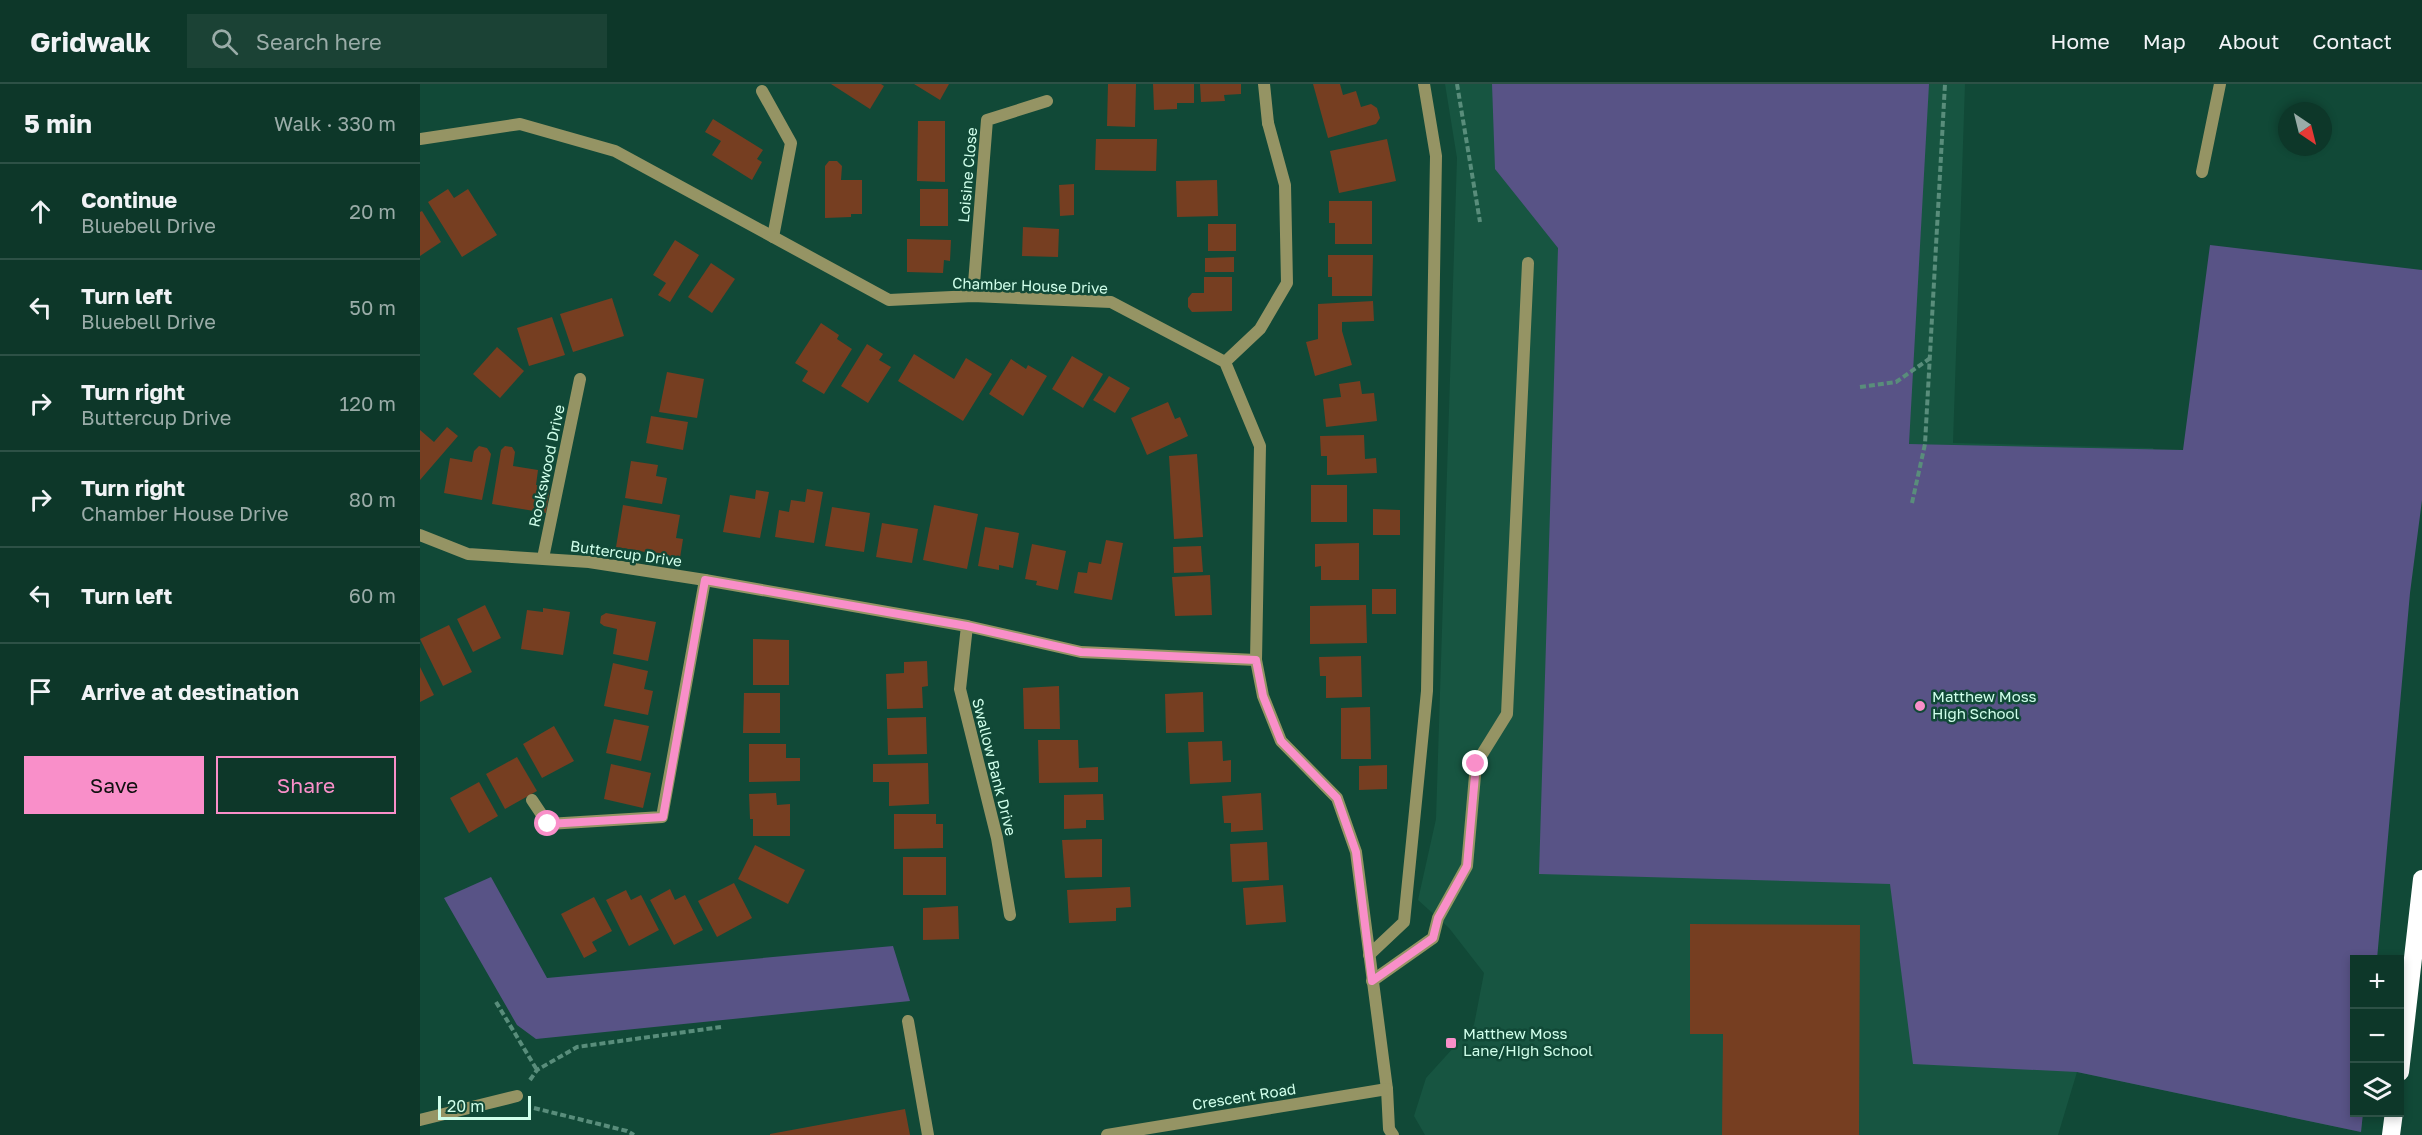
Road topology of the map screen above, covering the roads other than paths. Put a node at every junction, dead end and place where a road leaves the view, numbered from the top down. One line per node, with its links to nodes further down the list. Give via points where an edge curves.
1 (1264, 84): 11 (street, via 1268,123 1285,185 1287,283 1260,329)
2 (1424, 84): 21 (street, via 1436,156 1427,691 1404,921)
3 (2220, 84): 7 (street)
4 (762, 91): 8 (street, via 791,143)
5 (1047, 101): 10 (street, Loisine Close, via 987,120)
6 (420, 140): 8 (street, Chamber House Drive, via 520,124 615,151)
7 (2202, 172)
8 (773, 237): 10 (street, Chamber House Drive, via 889,300)
9 (1527, 263): 22 (street, via 1507,714 1476,764 1467,866 1438,918 1433,938)
10 (973, 296): 11 (street, Chamber House Drive, via 1111,302)
11 (1226, 362): 17 (street, via 1260,446)
12 (580, 379): 14 (street, Rookswood Drive)
13 (420, 535): 14 (street, Buttercup Drive, via 468,554)
14 (543, 558): 15 (street, Buttercup Drive)
15 (705, 580): 16 (street, Buttercup Drive); 18 (street, via 663,817 548,824)
16 (967, 626): 17 (street, Buttercup Drive, via 1081,652); 20 (street, Swallow Bank Drive, via 960,689 997,838)
17 (1256, 660): 21 (street, via 1263,696 1281,741 1337,798 1356,852)
18 (532, 800)
19 (2422, 879): 24 (highway)
20 (1010, 915)
21 (1369, 955): 22 (street)
22 (1372, 981): 25 (street)
23 (908, 1021): 29 (street)
24 (2401, 1063)
25 (1387, 1089): 30 (street, Crescent Road); 31 (street, via 1389,1129)
26 (517, 1096): 28 (street)
27 (2393, 1117): 32 (highway)
28 (420, 1120)
29 (928, 1135)
30 (1107, 1135)
31 (1393, 1135)
32 (2391, 1135)

